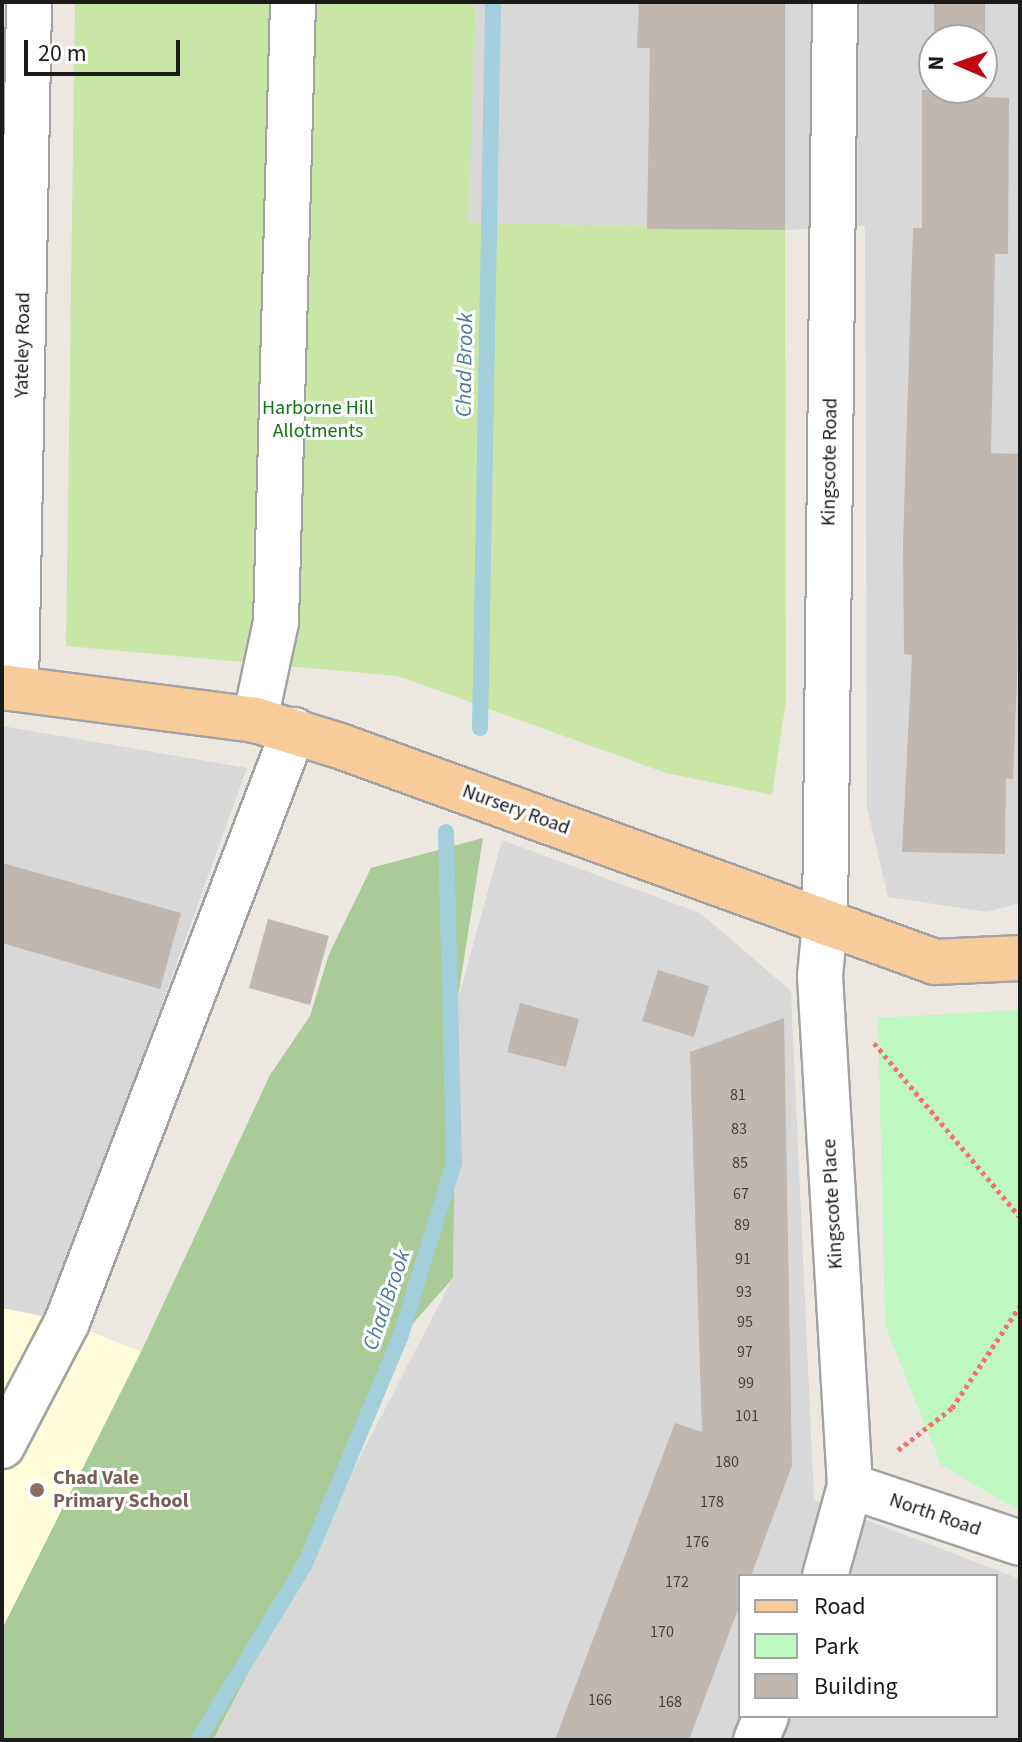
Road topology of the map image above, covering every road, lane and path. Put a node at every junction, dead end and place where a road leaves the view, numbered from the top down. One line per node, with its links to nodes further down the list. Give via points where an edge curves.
1 (29, 2): 4 (street, Yateley Road)
2 (293, 2): 5 (street)
3 (835, 2): 6 (street, Kingscote Road)
4 (9, 687): 5 (main road, Nursery Road)
5 (274, 725): 6 (main road, Nursery Road); 11 (street, via 67,1322)
6 (825, 923): 7 (main road, Nursery Road, via 935,962); 12 (street, Kingscote Place, via 820,976)
7 (1020, 958)
8 (868, 1035): 9 (path)
9 (1020, 1217)
10 (1020, 1306): 12 (path, via 952,1408)
11 (2, 1446)
12 (850, 1486): 13 (street, North Road); 14 (street, Kingscote Place)
13 (1020, 1543)
14 (826, 1574)
15 (765, 1718): 16 (street)
16 (756, 1740)

